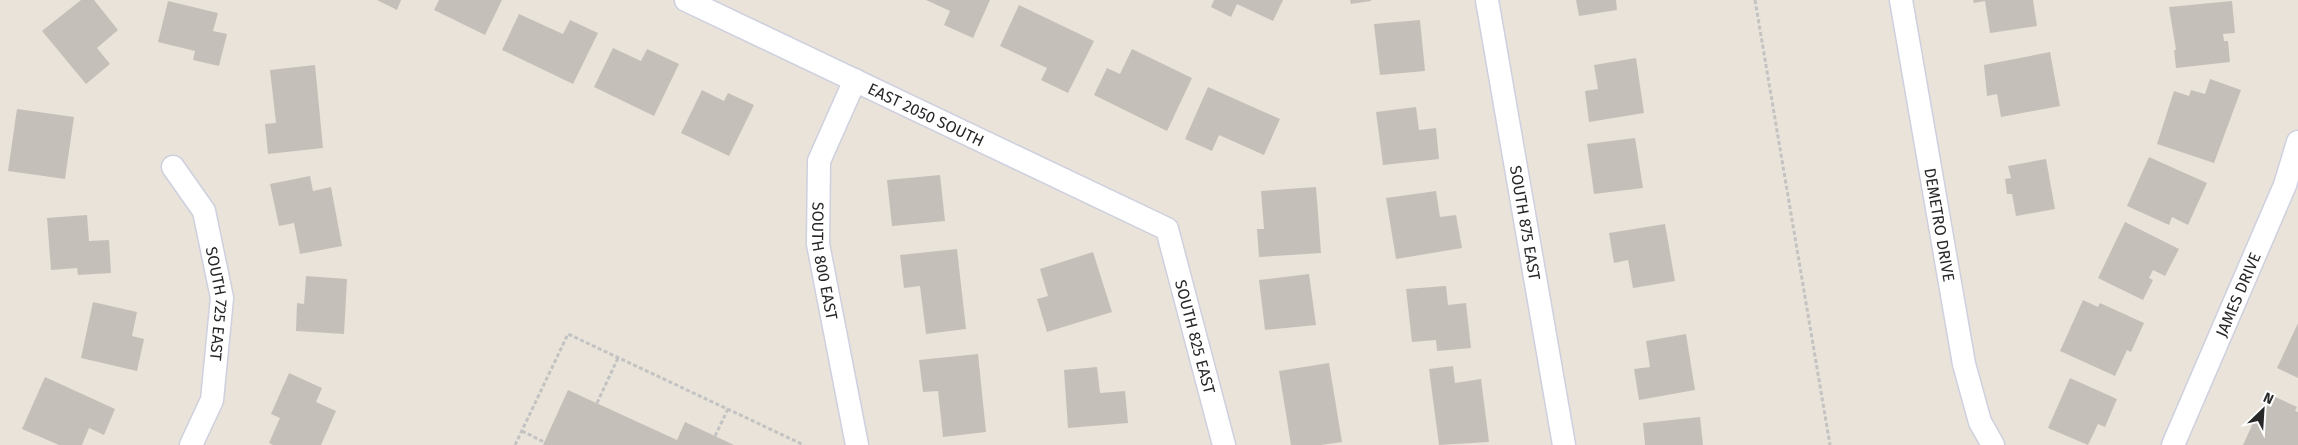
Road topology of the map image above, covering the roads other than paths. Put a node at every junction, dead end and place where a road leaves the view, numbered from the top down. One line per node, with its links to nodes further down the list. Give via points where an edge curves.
1 (686, 0): 4 (street, EAST 2050 SOUTH)
2 (1487, 0): 11 (street, SOUTH 875 EAST)
3 (1901, 0): 12 (street, DEMETRO DRIVE, via 1964,364 1980,422)
4 (855, 80): 7 (street, EAST 2050 SOUTH); 9 (street, SOUTH 800 EAST, via 819,161 818,244)
5 (2298, 142): 13 (street, JAMES DRIVE, via 2285,185)
6 (173, 167): 8 (street, SOUTH 725 EAST, via 204,211 222,298 212,400)
7 (1167, 229): 10 (street, SOUTH 825 EAST)
8 (191, 445)
9 (858, 445)
10 (1224, 445)
11 (1564, 445)
12 (1993, 445)
13 (2173, 445)

